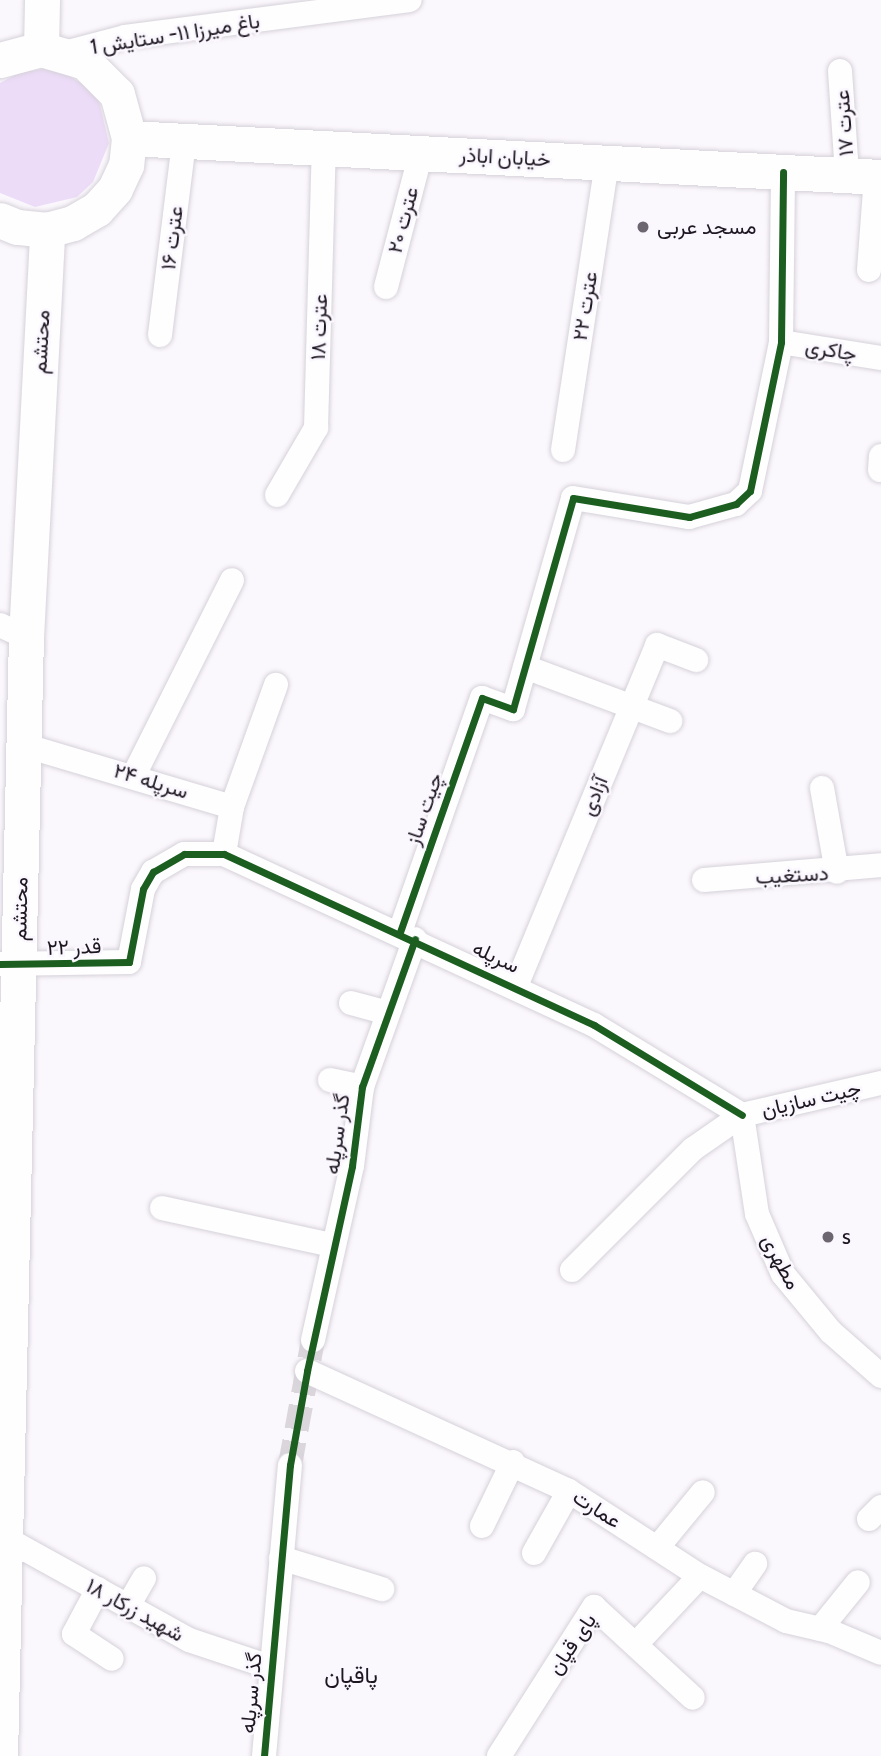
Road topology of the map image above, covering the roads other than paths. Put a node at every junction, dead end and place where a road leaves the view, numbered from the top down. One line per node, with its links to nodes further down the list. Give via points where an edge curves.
1 (42, 0): 3 (main road)
2 (410, 0): 3 (street, باغ میرزا ۱۱- ستایش 1, via 125,37)
3 (53, 51): 4 (main road); 6 (main road, via 103,76 126,115)
4 (0, 60)
5 (840, 71): 12 (street, عترت ۱۷)
6 (129, 138): 7 (main road, خیابان اباذر); 14 (main road, via 126,165 106,199 73,223)
7 (184, 141): 8 (main road, خیابان اباذر); 18 (street, عترت ۱۶)
8 (324, 148): 9 (main road, خیابان اباذر); 22 (street, عترت ۱۸, via 316,428)
9 (421, 153): 10 (main road, خیابان اباذر); 17 (street, عترت ۲۰)
10 (607, 163): 11 (main road, خیابان اباذر); 21 (street, عترت ۲۲)
11 (783, 172): 12 (main road, خیابان اباذر); 19 (street)
12 (868, 176): 16 (street, عترت ۱۷)
13 (0, 220): 14 (main road)
14 (47, 230): 15 (street); 24 (main road, محتشم)
15 (0, 241)
16 (869, 270)
17 (386, 287)
18 (160, 335)
19 (781, 342): 20 (street, چاکری); 26 (street, via 750,491 736,504 689,517 573,498)
20 (881, 358)
21 (563, 450)
22 (277, 495)
23 (232, 580): 31 (street)
24 (7, 629): 30 (main road, محتشم)
25 (696, 660): 28 (street, آزادی, via 657,645)
26 (525, 667): 28 (street); 39 (street, چیت ساز, via 513,709 482,698)
27 (276, 685): 33 (street)
28 (631, 706): 29 (street); 41 (street, آزادی)
29 (670, 721)
30 (23, 745): 31 (street, سرپله ۲۴); 34 (main road, محتشم)
31 (134, 775): 33 (street, سرپله ۲۴)
32 (822, 788): 37 (street)
33 (232, 807): 35 (street)
34 (11, 808): 40 (main road, محتشم)
35 (224, 854): 39 (street, سرپله); 40 (street, قدر ۲۲, via 184,854 153,872 143,889 129,962)
36 (881, 865): 37 (street, دستغیب)
37 (837, 872): 38 (street, دستغیب)
38 (704, 880)
39 (407, 935): 41 (street, سرپله); 43 (street, گذر سرپله)
40 (9, 965): 49 (main road, محتشم)
41 (516, 986): 47 (street, سرپله, via 594,1025)
42 (352, 1003): 43 (street)
43 (388, 1013): 46 (street, گذر سرپله)
44 (330, 1080): 46 (street)
45 (881, 1083): 47 (street, چیت سازیان)
46 (362, 1087): 50 (street, گذر سرپله, via 352,1166)
47 (742, 1115): 51 (street, via 693,1149); 54 (street, مطهری, via 757,1214 783,1274 822,1322)
48 (162, 1208): 50 (street)
49 (6, 1231): 60 (main road, محتشم)
50 (332, 1245): 52 (street, گذر سرپله)
51 (572, 1270)
52 (313, 1340)
53 (307, 1371): 55 (street, عمارت)
54 (881, 1376)
55 (513, 1462): 57 (street, عمارت); 59 (street)
56 (290, 1465): 63 (street, گذر سرپله)
57 (569, 1491): 61 (street, عمارت); 62 (street)
58 (703, 1492): 61 (street)
59 (482, 1526)
60 (5, 1538): 68 (street, شهید زرکار ۱۸); 78 (main road, محتشم)
61 (657, 1548): 65 (street, عمارت)
62 (534, 1553)
63 (281, 1558): 69 (street); 76 (street, گذر سرپله)
64 (755, 1564): 70 (street)
65 (700, 1576): 70 (street, عمارت); 73 (street)
66 (144, 1578): 71 (street)
67 (858, 1582): 72 (street)
68 (98, 1589): 71 (street, شهید زرکار ۱۸); 75 (street, via 74,1634)
69 (382, 1589)
70 (734, 1594): 72 (street, عمارت, via 786,1621)
71 (128, 1606): 76 (street, شهید زرکار ۱۸, via 206,1648)
72 (820, 1629): 74 (street, عمارت)
73 (636, 1644): 77 (street, پای قپان); 80 (street, پای قپان, via 594,1606)
74 (881, 1653)
75 (112, 1659)
76 (270, 1667): 79 (street, گذر سرپله)
77 (693, 1698)
78 (1, 1756)
79 (264, 1756)
80 (499, 1756)

